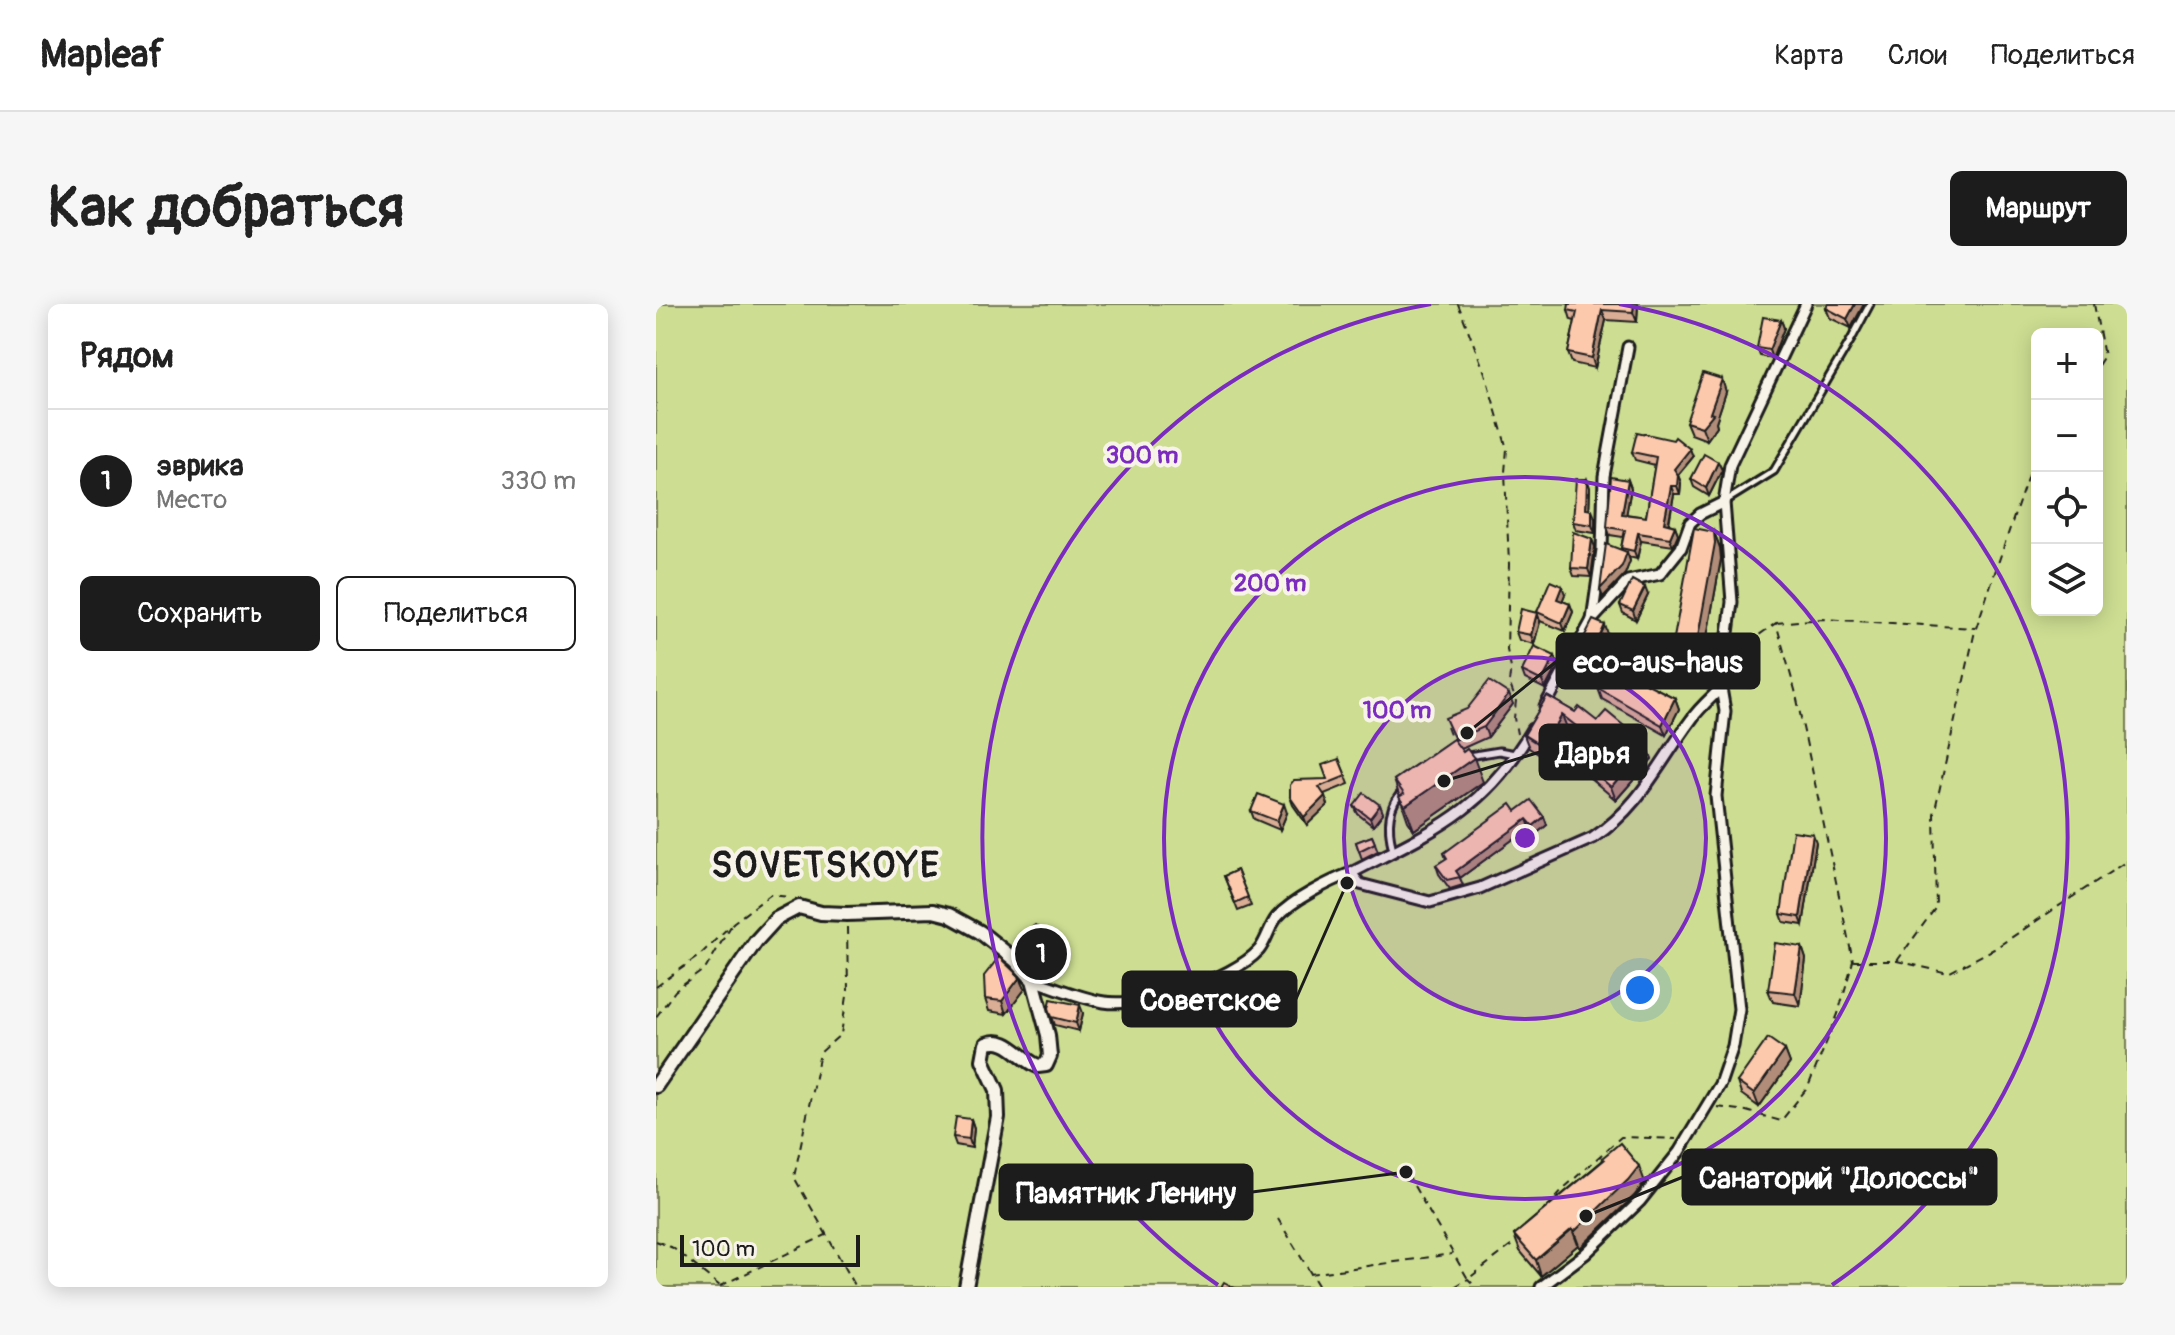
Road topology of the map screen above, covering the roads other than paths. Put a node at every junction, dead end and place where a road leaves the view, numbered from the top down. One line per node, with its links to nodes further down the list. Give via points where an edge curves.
1 (1806, 304): 4 (street, via 1730,465)
2 (1870, 304): 4 (lane, via 1774,471)
3 (1628, 347): 5 (street, via 1604,476 1602,550)
4 (1724, 502): 5 (street, via 1690,523 1681,548 1660,574 1628,581); 6 (street, via 1732,602)
5 (1592, 620): 7 (street)
6 (1721, 688): 11 (street, via 1692,718 1625,813 1593,838 1480,888 1430,902 1360,884); 15 (street, via 1725,711 1716,796 1739,1009 1733,1046 1720,1084 1689,1140 1640,1201)
7 (1517, 752): 8 (lane); 10 (street, via 1472,804 1440,828)
8 (1458, 756)
9 (1408, 786): 10 (lane, via 1395,799 1388,829)
10 (1393, 851): 11 (street)
11 (1351, 873): 12 (street, via 1327,882 1278,917 1259,949 1235,970 1189,988 1126,1004)
12 (1033, 980): 13 (street, via 998,946 949,915 821,913 799,907 776,919 756,941); 14 (street, via 1048,1035 1049,1061 1033,1064 997,1042 986,1044 983,1054 997,1090 998,1117)
13 (656, 1086)
14 (966, 1287)
15 (1541, 1287)

